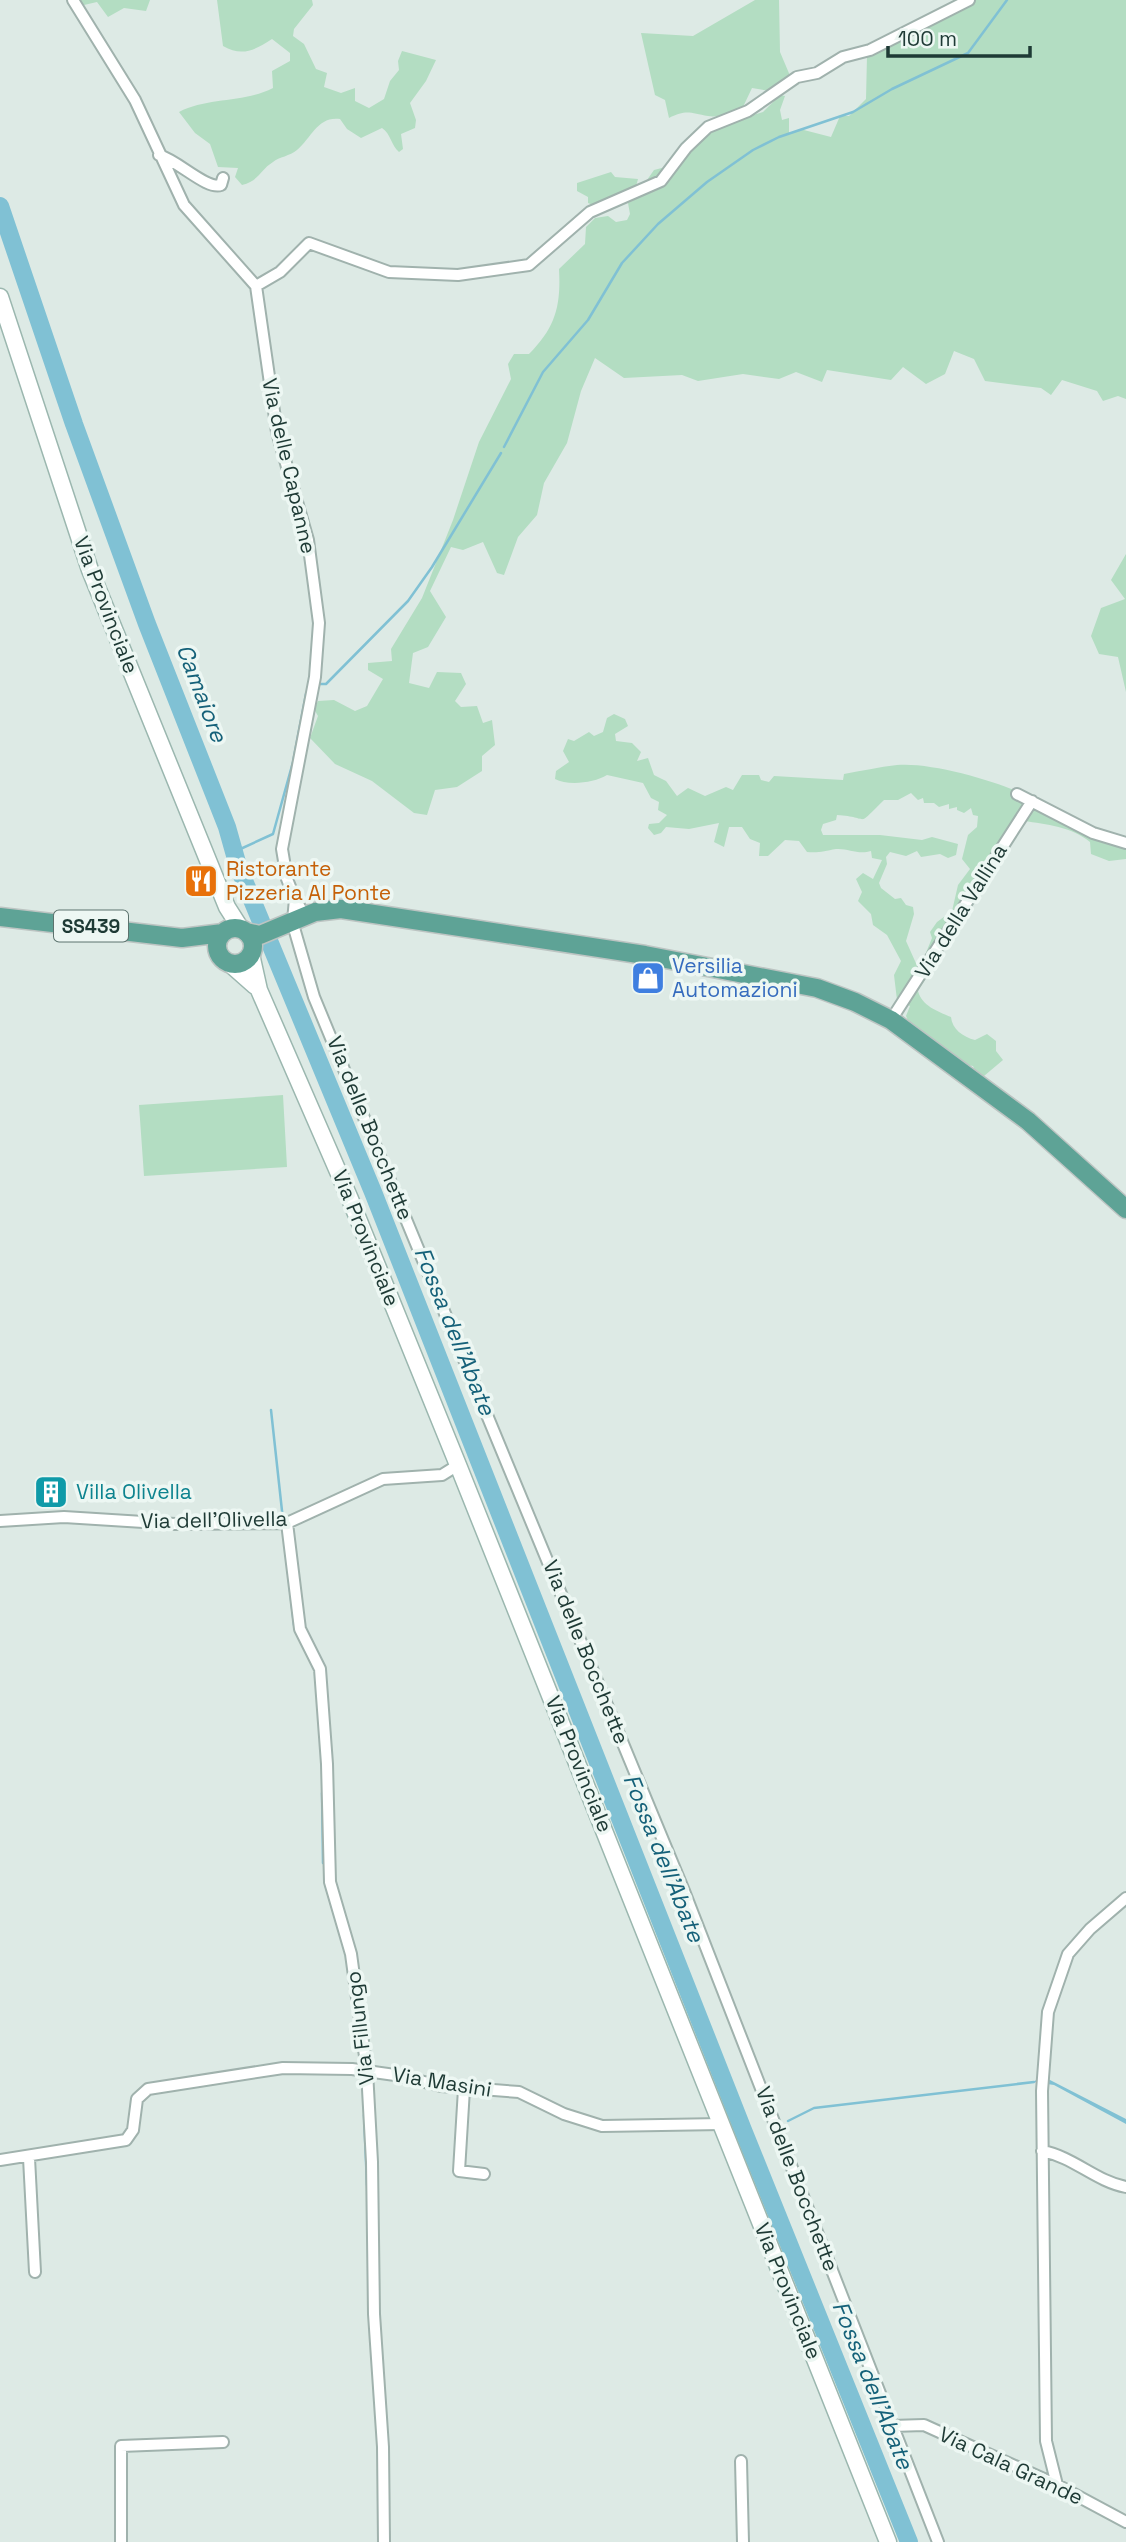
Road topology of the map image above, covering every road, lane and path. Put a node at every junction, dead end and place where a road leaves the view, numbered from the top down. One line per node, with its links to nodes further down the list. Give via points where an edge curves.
1 (73, 0): 3 (street, via 135,100)
2 (970, 0): 5 (street, via 870,50 797,77 748,111 708,127 661,181 590,212 529,265 458,275 389,272 309,243 280,272)
3 (159, 155): 4 (street, via 213,188 221,185); 5 (street, via 184,205)
4 (223, 178)
5 (256, 286): 11 (street, Via delle Capanne, via 276,432 309,540 319,623 315,677 282,849 295,899)
6 (0, 297): 12 (main road, Via Provinciale, via 90,570)
7 (1017, 794): 8 (street)
8 (1032, 802): 9 (street, via 1093,833); 16 (street, Via della Vallina)
9 (1126, 843)
10 (0, 917): 13 (main road, SS439)
11 (295, 920): 12 (main road, SS439); 16 (main road, SS439, via 328,909 353,911 645,955 817,988); 31 (street, Via delle Bocchette, via 314,997 684,1891)
12 (243, 937): 13 (main road, SS439); 14 (main road, via 244,961); 14 (main road, via 218,941); 15 (main road, Via Provinciale)
13 (181, 938): 14 (main road)
14 (225, 959): 15 (main road, Via Provinciale)
15 (259, 990): 18 (main road, Via Provinciale)
16 (891, 1020): 17 (main road, SS439, via 1028,1121)
17 (1126, 1209)
18 (458, 1465): 20 (street, Via dell'Olivella, via 442,1475 383,1479); 24 (main road, Via Provinciale)
19 (0, 1521): 20 (street, Via dell'Olivella, via 64,1517 175,1524)
20 (287, 1523): 22 (street, Via Fillungo, via 300,1629 320,1669 330,1882 354,1965)
21 (1126, 1898): 25 (street, via 1068,1954 1048,2012)
22 (367, 2071): 23 (street, Via Masini); 26 (street, Via Masini, via 283,2068 148,2089 137,2099 133,2130 126,2140); 37 (street, Via Fillungo)
23 (464, 2089): 24 (street, Via Masini, via 519,2092 564,2114 603,2126); 28 (street, via 459,2171)
24 (722, 2124): 39 (main road, Via Provinciale)
25 (1042, 2151): 29 (street, via 1072,2159 1097,2177); 34 (street, via 1046,2441)
26 (29, 2158): 27 (street, Via Masini); 30 (street)
27 (0, 2160)
28 (484, 2174)
29 (1126, 2187)
30 (35, 2272)
31 (892, 2426): 34 (street, Via Cala Grande, via 924,2426); 40 (street, Via delle Bocchette)
32 (223, 2442): 36 (street, via 121,2446)
33 (741, 2461): 38 (street)
34 (1057, 2485): 35 (street, Via Cala Grande)
35 (1126, 2522)
36 (121, 2542)
37 (384, 2542)
38 (743, 2542)
39 (888, 2542)
40 (938, 2542)

